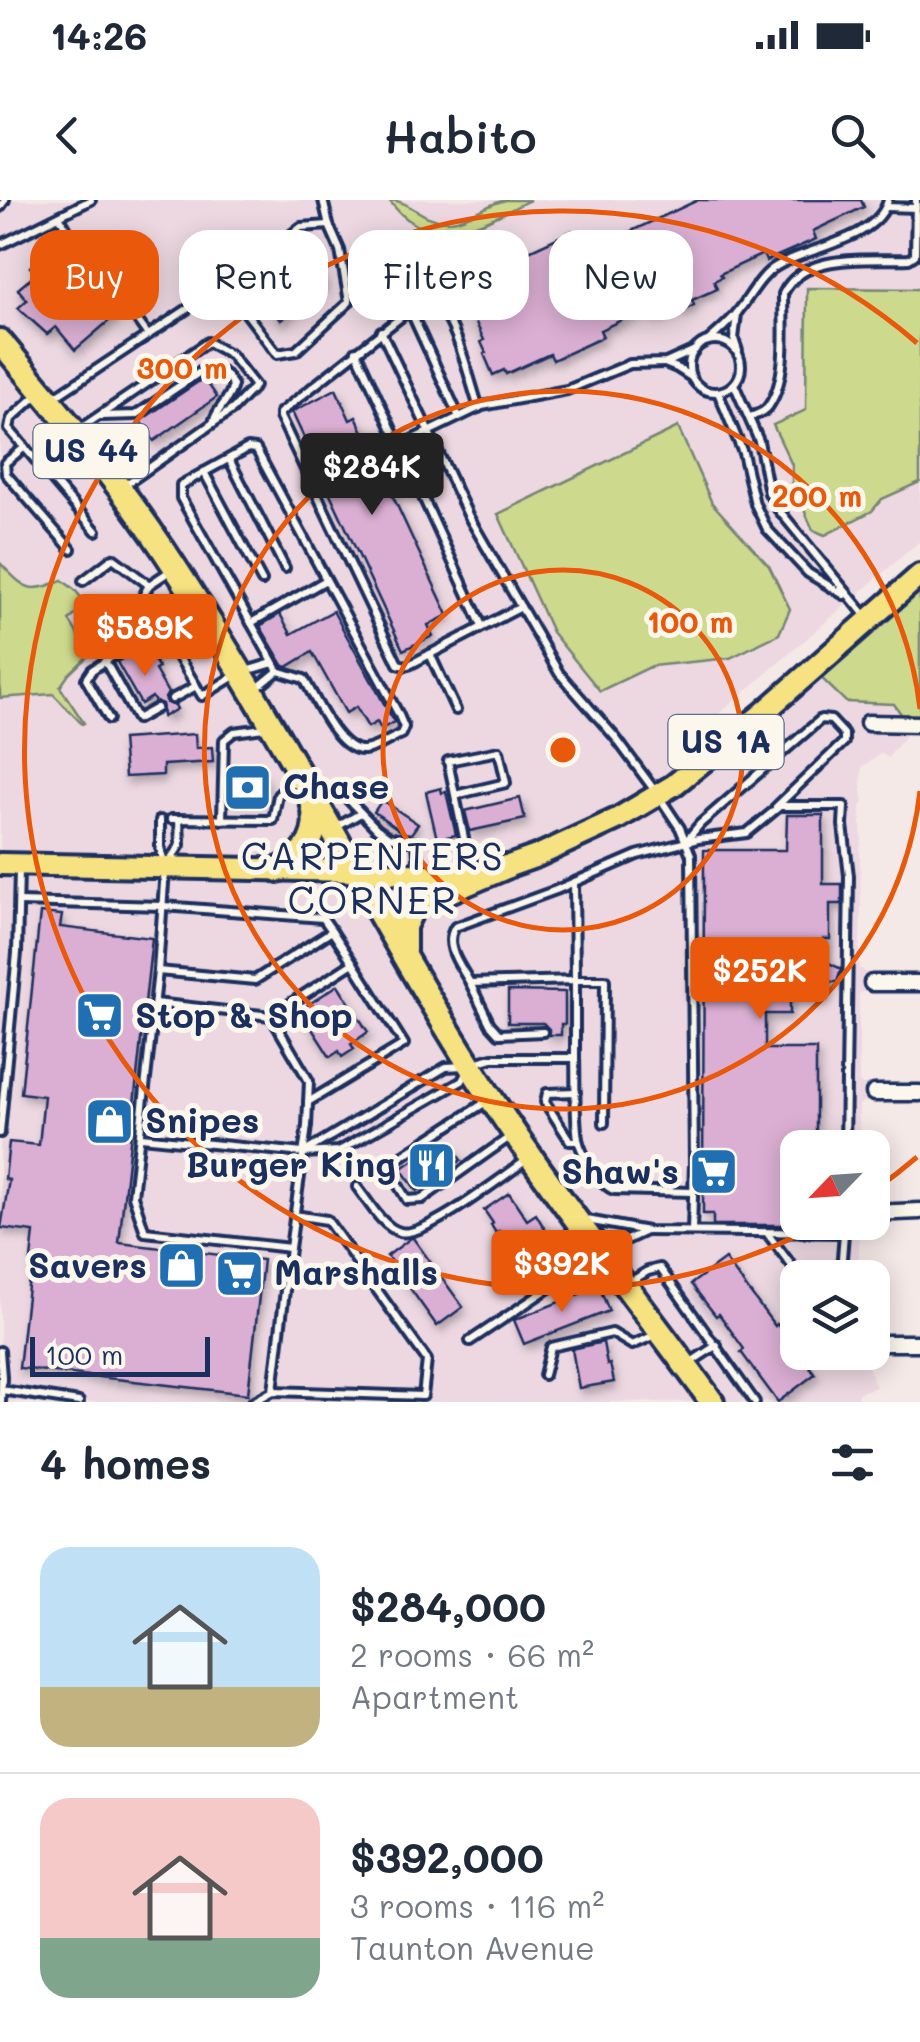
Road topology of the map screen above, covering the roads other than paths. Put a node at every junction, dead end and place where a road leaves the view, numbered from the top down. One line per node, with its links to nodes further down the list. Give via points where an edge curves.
1 (5, 200): 6 (lane)
2 (90, 200): 7 (lane)
3 (323, 200): 8 (lane)
4 (888, 203): 5 (lane); 11 (lane, via 877,220 845,238 774,267)
5 (916, 204): 32 (lane, via 915,255 909,259 824,262 788,283 782,369 772,403)
6 (0, 208)
7 (59, 216): 10 (lane); 18 (lane)
8 (329, 225): 9 (lane); 13 (lane, via 349,302 296,351 278,354)
9 (296, 230)
10 (0, 245)
11 (737, 313): 20 (lane); 23 (lane)
12 (179, 315): 18 (lane)
13 (251, 320)
14 (394, 320): 17 (lane)
15 (415, 320): 31 (lane)
16 (449, 320): 29 (lane)
17 (381, 331): 22 (lane); 35 (lane)
18 (148, 335): 28 (lane)
19 (0, 341): 28 (highway, US 44)
20 (708, 341): 21 (lane); 23 (lane, via 729,344)
21 (695, 350): 24 (lane); 25 (lane)
22 (356, 351): 36 (lane); 58 (lane, via 280,417 398,664)
23 (740, 357): 26 (lane)
24 (666, 364): 25 (lane); 29 (lane, via 630,364 566,390)
25 (692, 378): 27 (lane)
26 (734, 384): 27 (lane); 32 (lane)
27 (718, 392): 50 (lane, via 767,529 808,573)
28 (46, 396): 34 (highway, US 44); 37 (lane, via 11,418 9,428)
29 (479, 408): 31 (lane)
30 (98, 416): 33 (lane, via 136,415 214,368 233,385); 33 (lane, via 208,342 231,355 255,386); 34 (lane)
31 (459, 417): 35 (lane)
32 (750, 417): 50 (lane, via 769,493)
33 (213, 424): 40 (lane)
34 (75, 432): 40 (highway, US 44)
35 (428, 432): 36 (lane); 52 (lane)
36 (400, 446): 56 (lane)
37 (24, 447): 41 (lane); 42 (lane, via 5,463 6,474)
38 (229, 458): 39 (lane); 44 (lane); 46 (lane, via 256,449)
39 (204, 472): 48 (lane); 55 (lane, via 181,485 181,498)
40 (120, 488): 43 (highway, US 44)
41 (96, 530)
42 (71, 550)
43 (175, 568): 49 (lane); 51 (highway, US 44)
44 (285, 568)
45 (920, 576): 53 (main road, US 1A)
46 (326, 580): 55 (lane); 60 (lane, via 398,713 401,734 366,750 352,748 340,740 304,679)
47 (83, 581): 49 (lane, via 113,558)
48 (262, 582)
49 (148, 585): 57 (lane, via 140,602)
50 (849, 598): 53 (lane)
51 (196, 602): 54 (lane); 61 (highway, US 44)
52 (521, 607): 56 (lane); 72 (lane, via 558,673)
53 (870, 620): 72 (main road, US 1A)
54 (159, 624): 59 (lane); 62 (lane)
55 (251, 624): 60 (lane)
56 (482, 626): 58 (lane)
57 (96, 636)
58 (430, 654): 65 (lane)
59 (105, 661): 64 (lane, via 137,718); 66 (lane, via 86,680)
60 (275, 667): 61 (lane); 61 (lane)
61 (245, 683): 62 (lane, via 202,696); 69 (highway, US 44)
62 (196, 686): 63 (lane)
63 (172, 700)
64 (157, 708)
65 (456, 710)
66 (110, 720)
67 (868, 723): 68 (street)
68 (920, 724)
69 (271, 727): 70 (highway, US 44); 76 (lane, via 234,732 224,740)
70 (308, 789): 74 (lane, via 338,789); 76 (lane, via 278,795 273,820); 77 (highway, US 44); 82 (highway, via 315,821 311,841)
71 (455, 795): 71 (lane, via 448,761 499,751 506,784); 85 (lane)
72 (658, 795): 78 (lane); 80 (main road, US 1A)
73 (774, 808): 78 (lane, via 747,833); 78 (lane, via 844,742 831,720 821,720); 110 (lane, via 844,806)
74 (361, 812): 77 (lane); 84 (lane, via 389,837 417,845)
75 (160, 820): 81 (lane)
76 (222, 820): 81 (lane, via 175,819 180,846)
77 (332, 830): 83 (highway, US 44)
78 (686, 841): 86 (lane); 118 (lane, via 692,863)
79 (10, 864): 81 (main road, US 1A); 87 (lane)
80 (506, 867): 85 (main road, US 1A); 90 (highway, via 414,906 404,926)
81 (165, 868): 82 (main road, US 1A); 88 (lane)
82 (278, 870): 83 (main road, US 1A)
83 (356, 871): 84 (main road, US 1A); 90 (highway, US 44)
84 (419, 874): 85 (main road, US 1A)
85 (472, 874)
86 (574, 882): 93 (lane); 94 (lane, via 455,927 450,945)
87 (19, 902): 88 (lane); 112 (lane)
88 (163, 906): 89 (lane, via 323,918); 92 (lane)
89 (332, 931): 91 (lane); 92 (lane, via 255,980)
90 (404, 954): 103 (highway, US 44)
91 (353, 963): 98 (lane); 108 (lane, via 404,1044)
92 (158, 971): 97 (lane)
93 (575, 980): 94 (lane); 101 (lane); 109 (lane, via 605,980)
94 (470, 983): 99 (lane, via 499,1034)
95 (872, 983): 96 (street)
96 (920, 983)
97 (155, 1003): 98 (lane); 113 (lane)
98 (271, 1016): 108 (lane, via 310,1080)
99 (543, 1032)
100 (561, 1032): 101 (lane)
101 (575, 1032): 102 (lane)
102 (575, 1058): 103 (lane, via 492,1058); 104 (lane)
103 (470, 1066): 107 (highway, US 44); 115 (lane, via 446,1067); 115 (lane, via 462,1081 339,1151)
104 (576, 1092): 114 (lane); 114 (lane, via 547,1094 545,1102 570,1141)
105 (920, 1092): 106 (street)
106 (874, 1093)
107 (492, 1099): 111 (highway, US 44); 111 (lane, via 393,1162 392,1174 407,1200 422,1199)
108 (308, 1102): 115 (lane)
109 (604, 1123)
110 (845, 1130)
111 (515, 1132): 116 (highway, US 44)
112 (0, 1133)
113 (141, 1137): 115 (lane); 128 (lane, via 133,1196 145,1232)
114 (578, 1141): 118 (lane, via 610,1189)
115 (303, 1153): 121 (lane)
116 (532, 1156): 117 (lane, via 438,1221 402,1233); 122 (highway, US 44)
117 (357, 1187)
118 (693, 1192): 124 (lane)
119 (920, 1211): 120 (street)
120 (890, 1213)
121 (294, 1215): 128 (lane); 140 (lane, via 327,1220 380,1293 427,1360 423,1396)
122 (576, 1218): 123 (lane); 129 (highway, US 44)
123 (647, 1230): 124 (lane); 129 (lane)
124 (692, 1232): 125 (lane)
125 (767, 1232): 126 (lane); 127 (lane, via 803,1272 841,1271)
126 (780, 1232)
127 (844, 1240)
128 (290, 1248): 140 (lane)
129 (602, 1252): 130 (highway, US 44); 132 (lane)
130 (626, 1286): 131 (highway, US 44); 135 (lane, via 660,1268)
131 (660, 1332): 137 (highway, US 44); 138 (lane, via 632,1345 612,1334 551,1346)
132 (470, 1341)
133 (890, 1342): 134 (street)
134 (920, 1343)
135 (716, 1346): 137 (lane); 145 (lane)
136 (0, 1350): 139 (lane)
137 (685, 1366): 141 (highway, US 44)
138 (544, 1375)
139 (2, 1390): 142 (lane); 143 (lane)
140 (272, 1391): 144 (lane)
141 (705, 1400)
142 (1, 1402)
143 (79, 1402)
144 (253, 1402)
145 (755, 1402)

